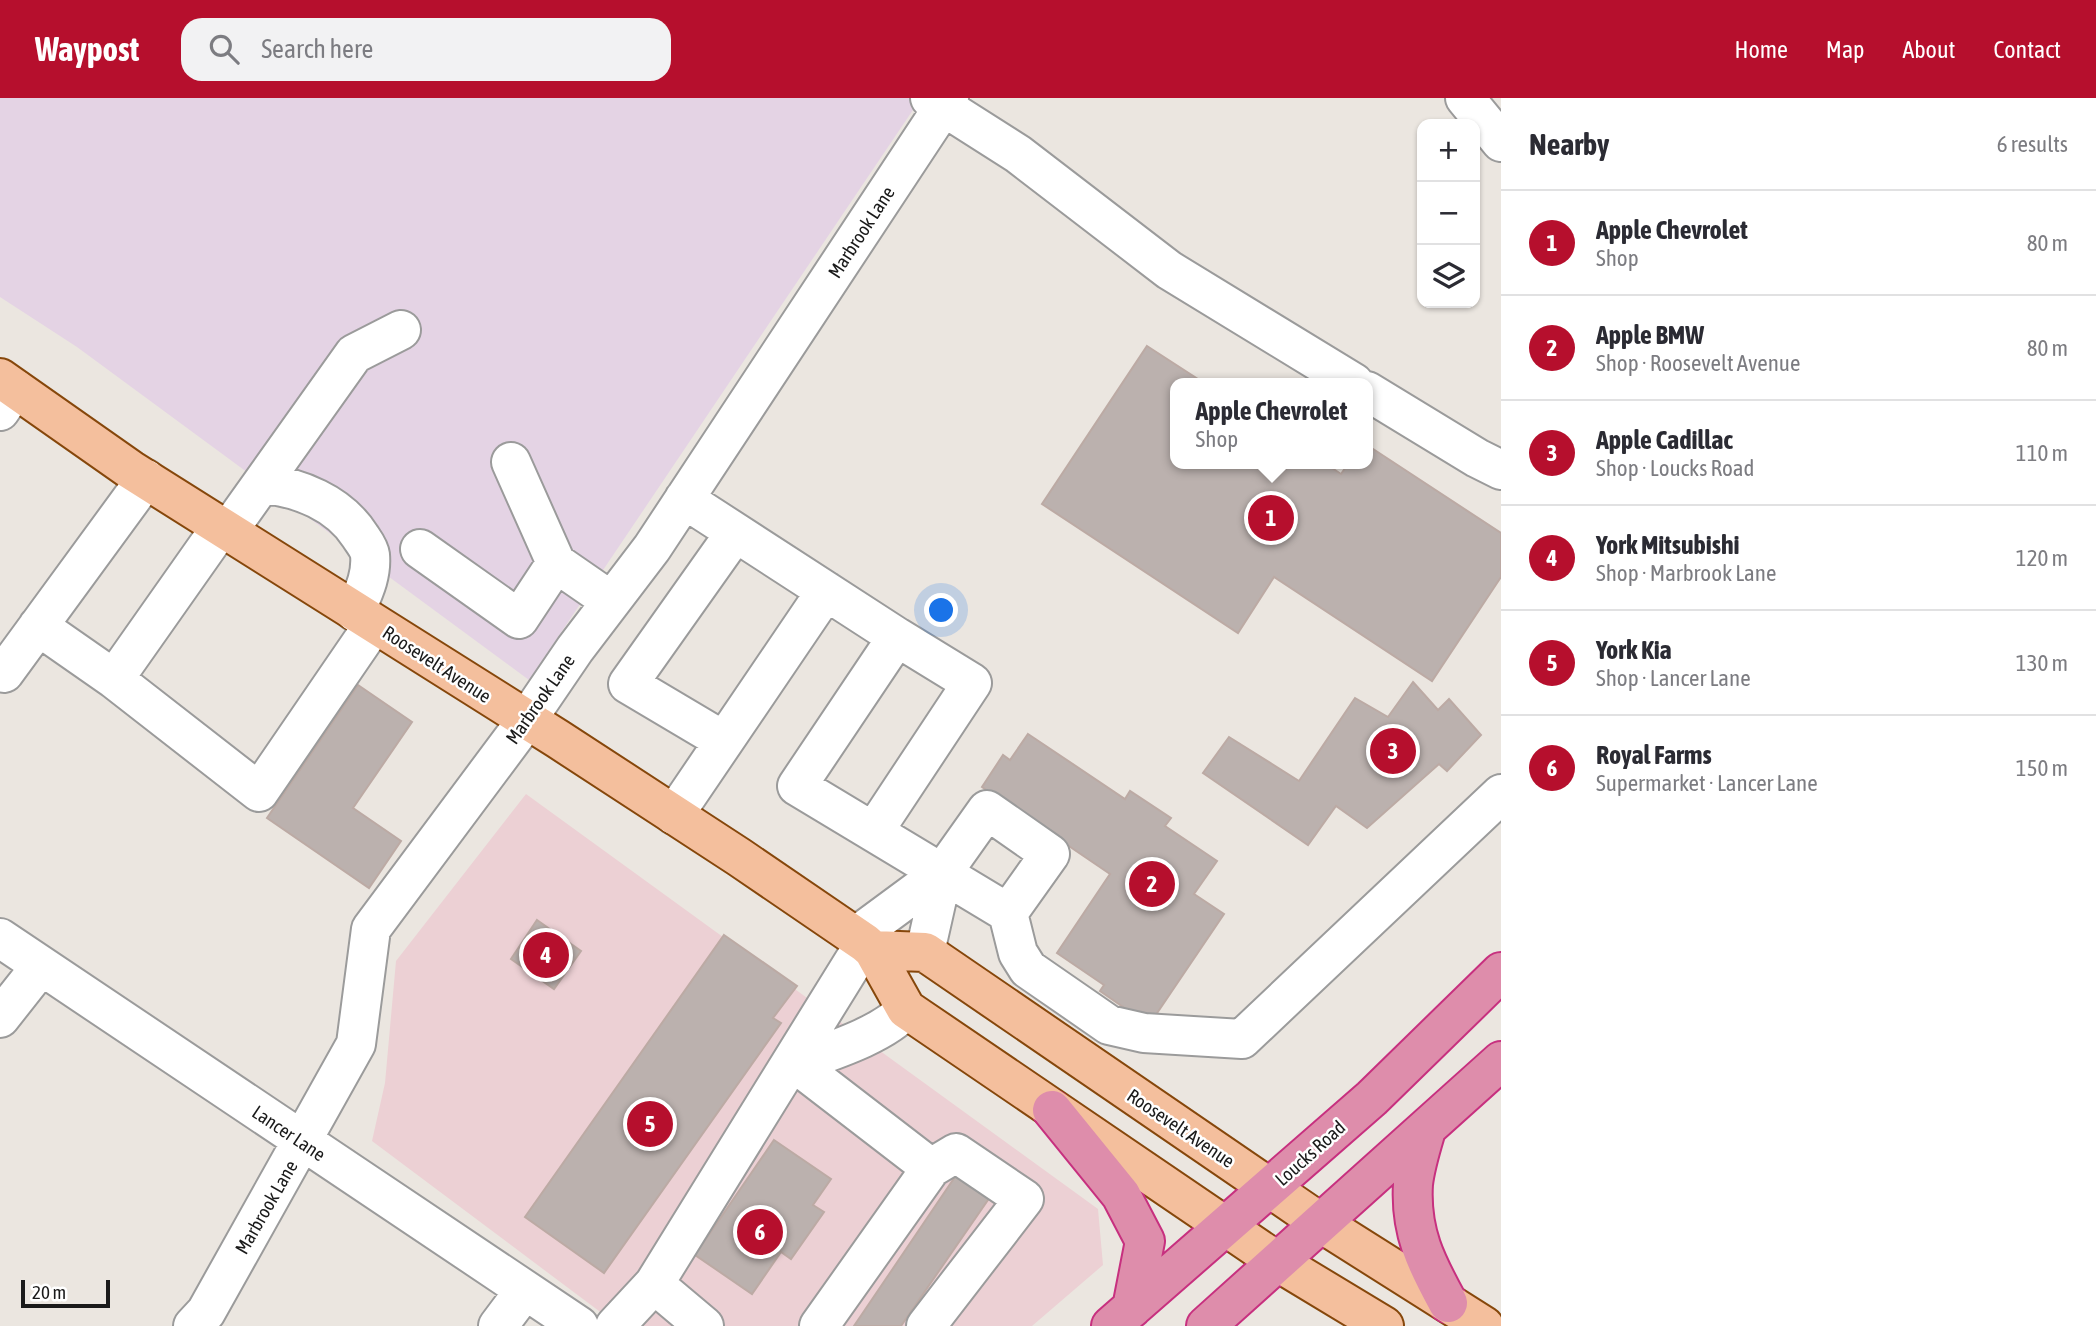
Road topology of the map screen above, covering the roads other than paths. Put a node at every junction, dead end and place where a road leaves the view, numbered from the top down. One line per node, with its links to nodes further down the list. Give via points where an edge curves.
1 (1465, 98): 3 (street)
2 (941, 101): 5 (street, via 1169,270); 12 (street, Marbrook Lane)
3 (1501, 142)
4 (401, 330): 11 (street, via 354,354)
5 (1346, 378)
6 (5, 393): 10 (main road, Roosevelt Avenue)
7 (1373, 395): 9 (street)
8 (511, 461): 16 (street)
9 (1501, 470)
10 (146, 479): 13 (main road, Roosevelt Avenue); 20 (street)
11 (261, 484): 13 (street); 19 (street, via 286,486 318,499 351,522 370,551)
12 (684, 499): 14 (street); 18 (street, Marbrook Lane)
13 (224, 529): 19 (main road, Roosevelt Avenue); 23 (street)
14 (735, 533): 17 (street); 25 (street, via 628,684)
15 (421, 549): 16 (street, via 519,619)
16 (556, 563): 18 (street)
17 (827, 591): 21 (street); 25 (street)
18 (611, 601): 24 (street, Marbrook Lane)
19 (364, 618): 23 (street, via 259,792); 24 (main road, Roosevelt Avenue)
20 (38, 626): 22 (street, via 4,673); 23 (street)
21 (897, 636): 28 (street, via 972,683); 28 (street, via 797,786)
22 (0, 670)
23 (114, 679)
24 (526, 721): 27 (main road, Roosevelt Avenue); 42 (street, Marbrook Lane, via 371,929 356,1044)
25 (724, 741): 27 (street)
26 (1501, 794): 30 (street, via 1242,1039 1144,1033 1109,1025 1028,969 1018,953)
27 (674, 815): 32 (main road, Roosevelt Avenue)
28 (874, 831): 29 (street)
29 (943, 872): 30 (street); 30 (street, via 988,810 1050,853); 32 (street); 33 (street)
30 (1008, 913)
31 (0, 938): 34 (street, Lancer Lane)
32 (864, 943): 33 (main road); 36 (main road, Roosevelt Avenue); 39 (street)
33 (925, 952): 44 (main road, Roosevelt Avenue)
34 (41, 966): 37 (street); 42 (street, Lancer Lane)
35 (1501, 972): 44 (highway, Loucks Road, via 1372,1098)
36 (906, 1009): 39 (street, via 899,1018 843,1047); 40 (main road, Roosevelt Avenue)
37 (0, 1018)
38 (1501, 1061): 41 (highway)
39 (794, 1063): 43 (street); 48 (street)
40 (1052, 1110): 46 (main road, Roosevelt Avenue); 51 (highway, via 1121,1195 1145,1241)
41 (1426, 1130): 45 (highway); 50 (highway, via 1413,1182 1413,1213 1425,1261)
42 (303, 1142): 49 (street, Lancer Lane); 52 (street, Marbrook Lane, via 206,1312)
43 (931, 1168): 57 (street); 58 (street, via 956,1153 1024,1199)
44 (1270, 1189): 45 (main road, Roosevelt Avenue); 46 (highway, Loucks Road)
45 (1321, 1223): 47 (highway); 50 (main road, Roosevelt Avenue)
46 (1228, 1226): 47 (main road, Roosevelt Avenue); 51 (highway, Loucks Road)
47 (1278, 1262): 59 (highway); 60 (main road, Roosevelt Avenue)
48 (653, 1284): 55 (street); 56 (street)
49 (525, 1290): 53 (street); 54 (street, Lancer Lane)
50 (1448, 1303): 61 (main road, Roosevelt Avenue)
51 (1122, 1317)
52 (193, 1326)
53 (498, 1326)
54 (579, 1326)
55 (615, 1326)
56 (704, 1326)
57 (819, 1326)
58 (926, 1326)
59 (1206, 1326)
60 (1384, 1326)
61 (1484, 1326)

